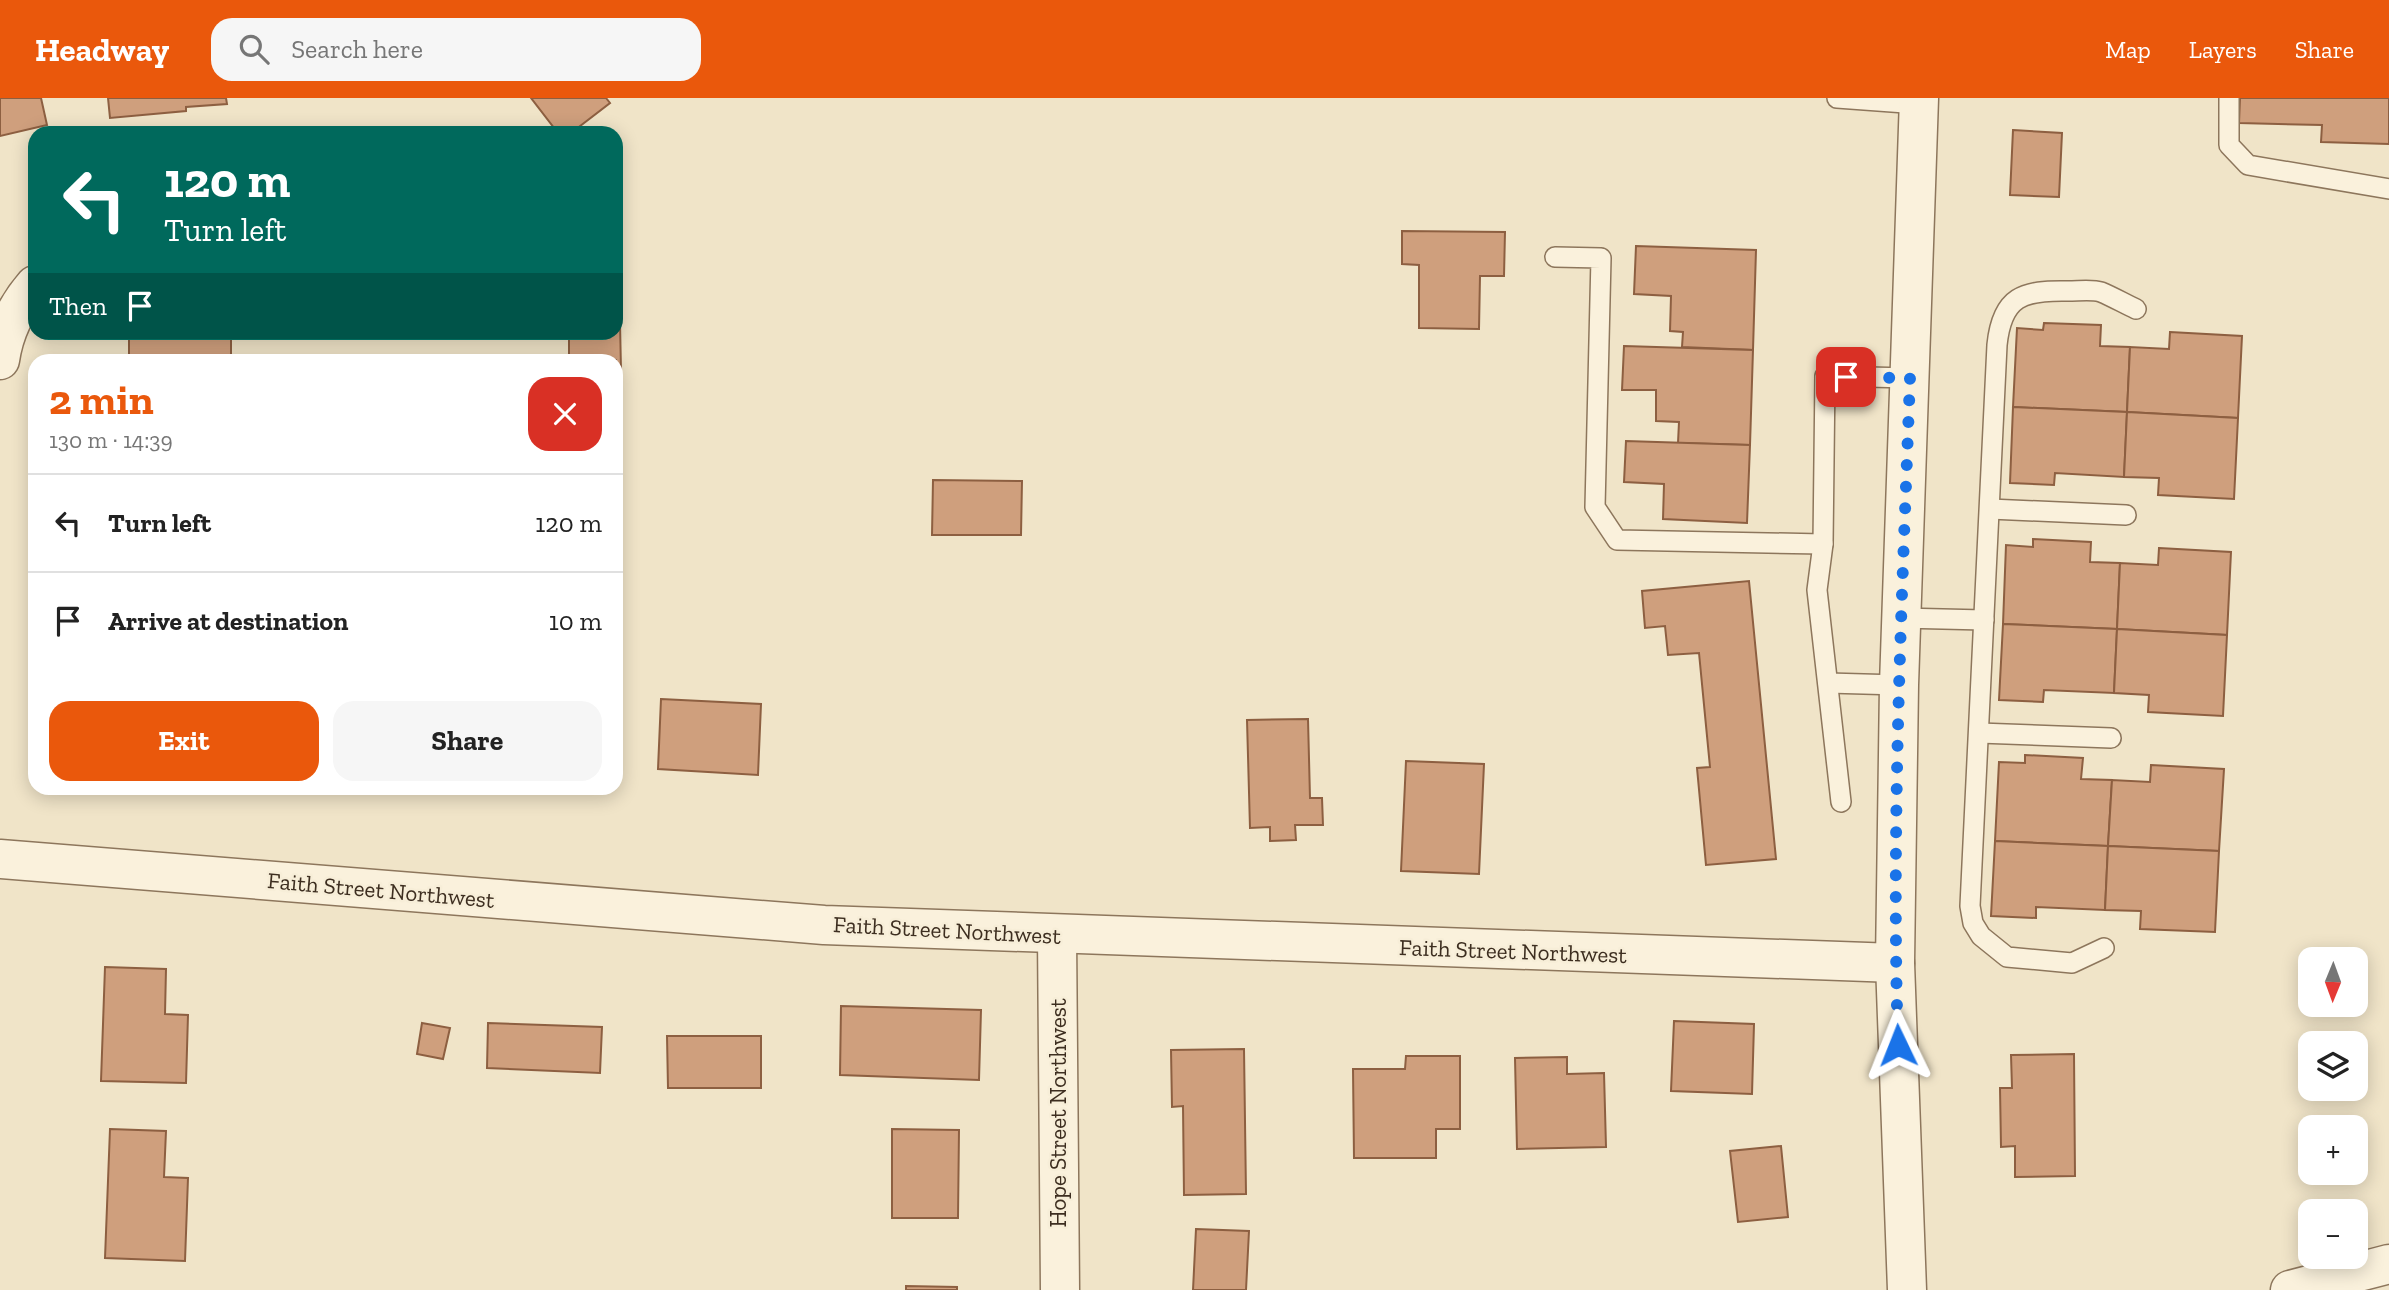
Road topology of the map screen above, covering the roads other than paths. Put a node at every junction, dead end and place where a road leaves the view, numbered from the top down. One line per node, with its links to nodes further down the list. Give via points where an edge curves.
1 (1837, 98): 3 (lane)
2 (2229, 98): 4 (lane, via 2229,145 2248,165)
3 (1919, 101): 9 (street)
4 (2389, 189)
5 (1555, 257): 12 (lane, via 1601,258 1595,507 1617,540)
6 (28, 293): 8 (street, via 17,306)
7 (2136, 309): 10 (lane, via 2098,291 2028,293 2010,306 1998,336)
8 (0, 360)
9 (1910, 378): 12 (lane, via 1825,376); 13 (street)
10 (1990, 509): 11 (lane); 14 (lane)
11 (2126, 515)
12 (1823, 544): 15 (lane, via 1817,590)
13 (1901, 618): 14 (lane); 16 (street)
14 (1984, 620): 17 (lane)
15 (1828, 683): 16 (lane); 19 (lane)
16 (1899, 685): 23 (street)
17 (1979, 733): 18 (lane); 22 (lane, via 1970,906 1973,923 1986,942 2007,957 2072,963)
18 (2111, 738)
19 (1841, 802)
20 (0, 859): 21 (street, Faith Street Northwest, via 824,925)
21 (1057, 935): 23 (street, Faith Street Northwest); 25 (street, Hope Street Northwest)
22 (2104, 948)
23 (1895, 963): 26 (street)
24 (2389, 1264): 27 (street)
25 (1060, 1290)
26 (1907, 1290)
27 (2290, 1290)

